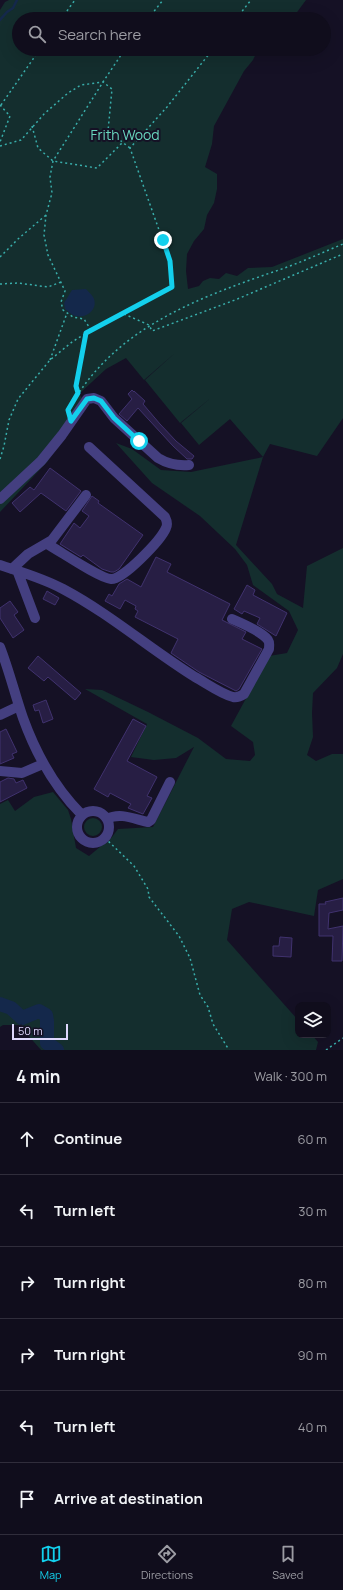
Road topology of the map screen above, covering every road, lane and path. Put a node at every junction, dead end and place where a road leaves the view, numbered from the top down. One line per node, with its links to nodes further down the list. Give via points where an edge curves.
1 (75, 0): 4 (path)
2 (163, 0): 5 (path)
3 (251, 0): 6 (path)
4 (66, 12)
5 (154, 12)
6 (242, 12)
7 (35, 56): 11 (path)
8 (120, 56): 10 (path)
9 (207, 56): 16 (path)
10 (103, 82): 12 (path, via 81,85 68,93); 14 (path, via 112,89 108,131); 17 (path)
11 (0, 105): 13 (path, via 10,116)
12 (32, 126): 15 (path, via 22,140); 17 (path, via 38,148)
13 (0, 142)
14 (123, 142): 16 (path); 17 (path, via 97,168)
15 (0, 146)
16 (130, 148): 25 (path, via 170,261 172,287)
17 (53, 161): 18 (path, via 50,178 52,192)
18 (46, 215): 21 (path); 22 (path, via 44,235 48,255)
19 (343, 244): 26 (path, via 246,281)
20 (343, 254): 26 (path, via 235,300 152,331)
21 (0, 257)
22 (61, 282): 23 (path, via 48,287 18,283); 24 (path, via 65,292 63,310)
23 (0, 284)
24 (67, 313): 27 (path, via 84,319); 29 (path)
25 (123, 314): 26 (path); 27 (path)
26 (148, 325): 30 (path, via 112,354)
27 (91, 330): 28 (path)
28 (86, 333): 29 (path); 30 (path, via 76,386)
29 (50, 360): 33 (path, via 18,399 9,420)
30 (78, 393): 31 (path, via 68,410)
31 (71, 421): 34 (street, via 87,399 94,398 101,401 114,418 158,458 178,466); 36 (street, via 41,461)
32 (89, 447): 37 (street, via 165,517 166,528 148,553 121,575 112,579 101,576)
33 (0, 459)
34 (188, 465)
35 (86, 495): 37 (street)
36 (0, 499)
37 (47, 544): 39 (street, via 28,554)
38 (0, 566): 39 (street)
39 (15, 570): 40 (street); 41 (street, via 62,588 213,688 239,697 244,694 270,643 268,638 259,632)
40 (35, 618)
41 (232, 619)
42 (0, 648): 43 (street)
43 (19, 706): 44 (street); 45 (street)
44 (0, 715)
45 (43, 764): 46 (street, via 22,773); 48 (street)
46 (0, 771)
47 (170, 782): 49 (street, via 148,822 121,816)
48 (82, 815): 49 (street, via 93,811); 50 (street, via 77,823 77,829 82,838 97,843)
49 (107, 819): 50 (street, via 109,827)
50 (105, 838): 53 (path, via 134,866 148,889 149,897 179,936 190,958 200,995)
51 (343, 1038): 52 (path)
52 (327, 1049)
53 (228, 1050)

